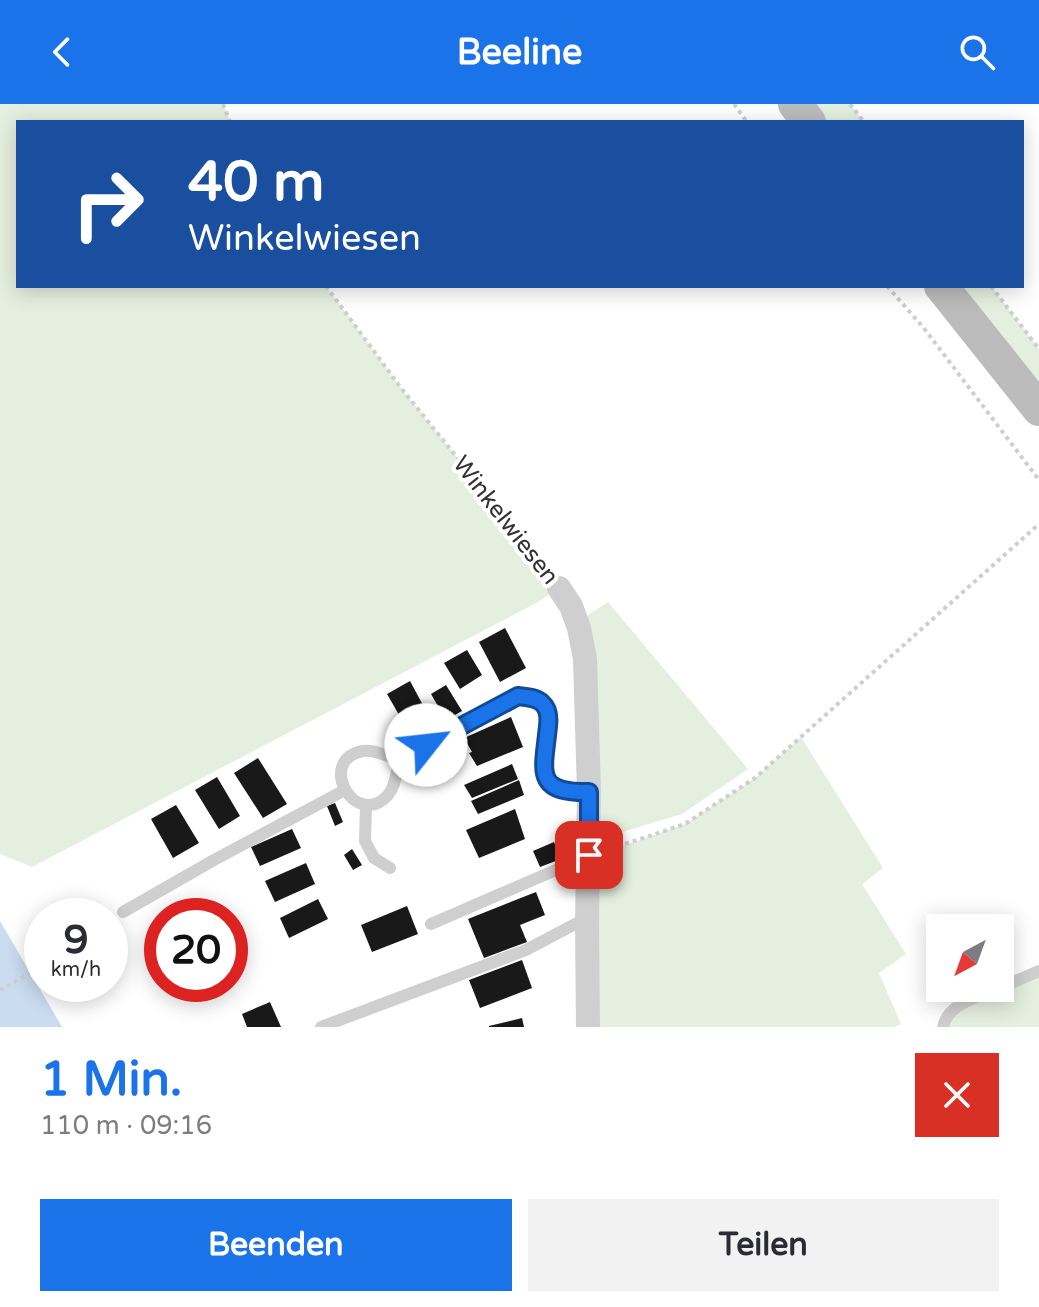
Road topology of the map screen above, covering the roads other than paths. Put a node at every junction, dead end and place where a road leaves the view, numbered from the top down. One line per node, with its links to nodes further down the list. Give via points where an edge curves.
1 (795, 104): 2 (main road)
2 (807, 120)
3 (943, 288): 4 (main road)
4 (1039, 409)
5 (559, 588): 8 (street, Winkelwiesen, via 571,606 585,659)
6 (400, 760): 7 (lane, via 371,751 355,754 342,772); 8 (lane, via 506,701 532,698 543,703 549,715 546,779 558,790); 9 (lane, via 390,794)
7 (345, 790): 9 (lane); 12 (lane)
8 (589, 792): 10 (street, Winkelwiesen)
9 (366, 805): 11 (lane, via 365,841 374,858)
10 (580, 850): 13 (street, Winkelwiesen); 14 (lane, via 565,866)
11 (390, 868)
12 (128, 909)
13 (587, 923): 18 (lane); 19 (street, Winkelwiesen)
14 (431, 924)
15 (1039, 971): 16 (lane)
16 (1014, 982)
17 (964, 1002): 20 (lane, via 945,1017)
18 (321, 1027)
19 (588, 1027)
20 (943, 1027)

